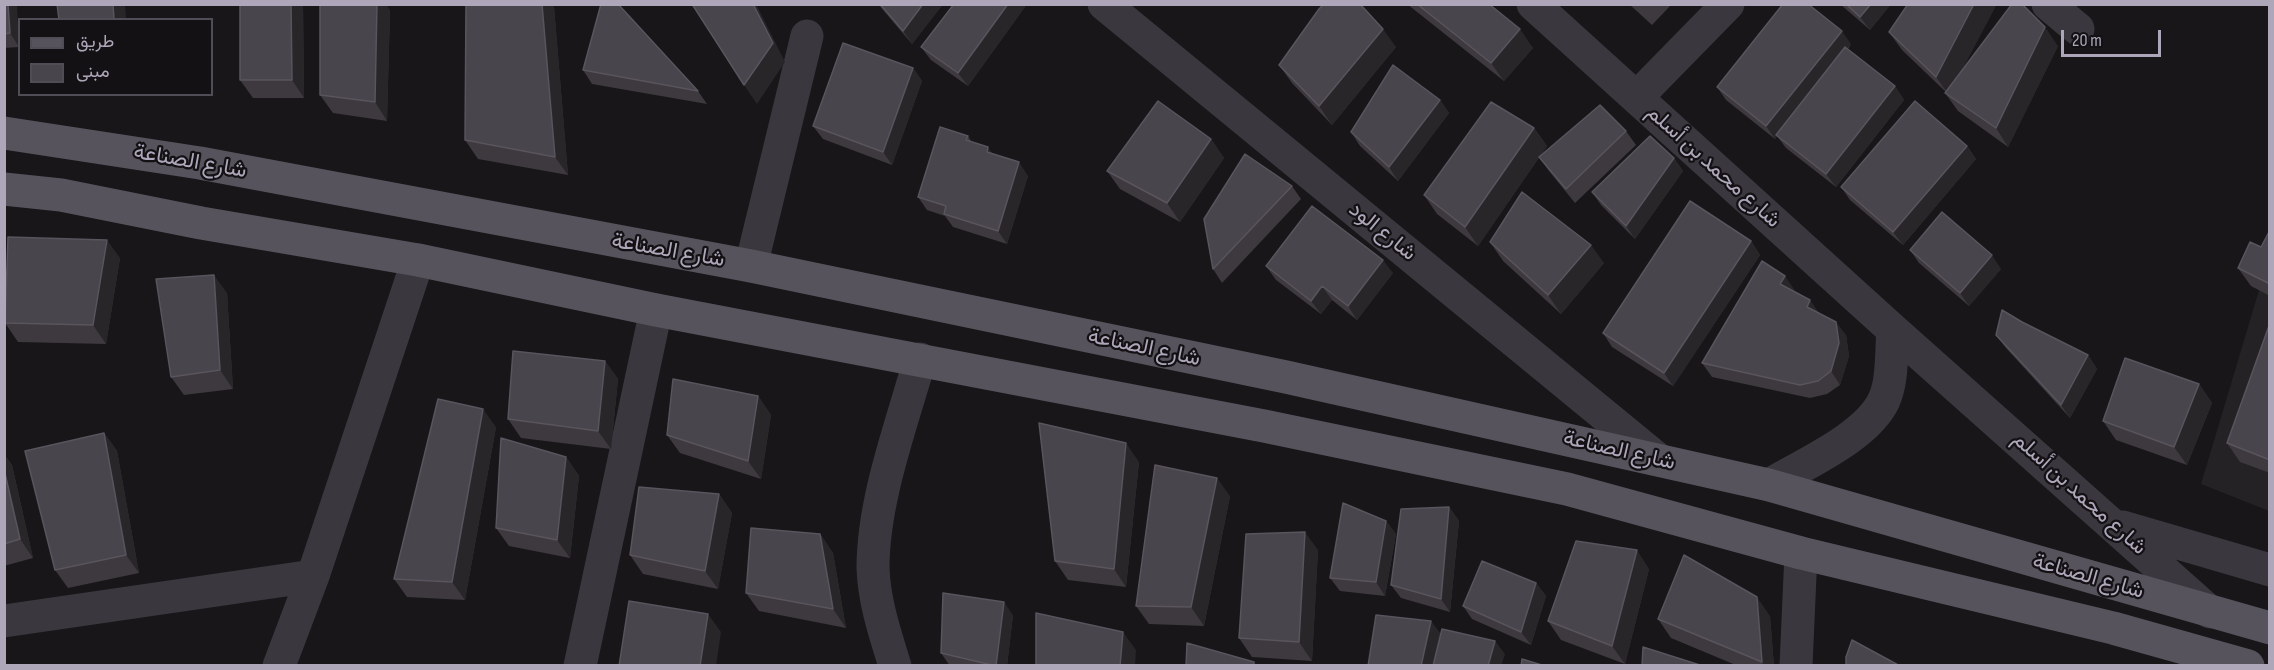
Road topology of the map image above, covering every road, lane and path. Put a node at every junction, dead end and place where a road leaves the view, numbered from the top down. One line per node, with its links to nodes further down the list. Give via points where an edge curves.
1 (1104, 4): 15 (street, شارع الود)
2 (1533, 4): 7 (street, شارع محمد بن أسلم)
3 (1728, 4): 7 (street)
4 (2048, 4): 5 (street)
5 (2078, 29)
6 (807, 36): 11 (street)
7 (1637, 97): 13 (street, شارع محمد بن أسلم)
8 (4, 133): 11 (main road, شارع الصناعة, via 200,163)
9 (4, 189): 10 (main road, شارع الصناعة, via 61,195)
10 (418, 260): 12 (main road, شارع الصناعة); 20 (street)
11 (751, 266): 15 (main road, شارع الصناعة, via 1286,377)
12 (656, 310): 14 (main road, شارع الصناعة); 25 (street)
13 (1893, 330): 16 (street, via 1889,380 1884,399 1873,416 1827,451); 17 (street, شارع محمد بن أسلم)
14 (920, 359): 18 (main road, شارع الصناعة, via 1567,489); 26 (street, via 876,521 873,569)
15 (1659, 460): 16 (main road, شارع الصناعة)
16 (1769, 485): 21 (main road, شارع الصناعة)
17 (2112, 523): 19 (street); 21 (street, شارع محمد بن أسلم)
18 (1801, 553): 27 (street); 28 (main road, شارع الصناعة, via 2113,628)
19 (2270, 570)
20 (313, 576): 22 (street); 24 (street)
21 (2210, 612): 23 (main road, شارع الصناعة)
22 (4, 621)
23 (2270, 628)
24 (280, 665)
25 (579, 666)
26 (895, 666)
27 (1796, 666)
28 (2248, 666)

